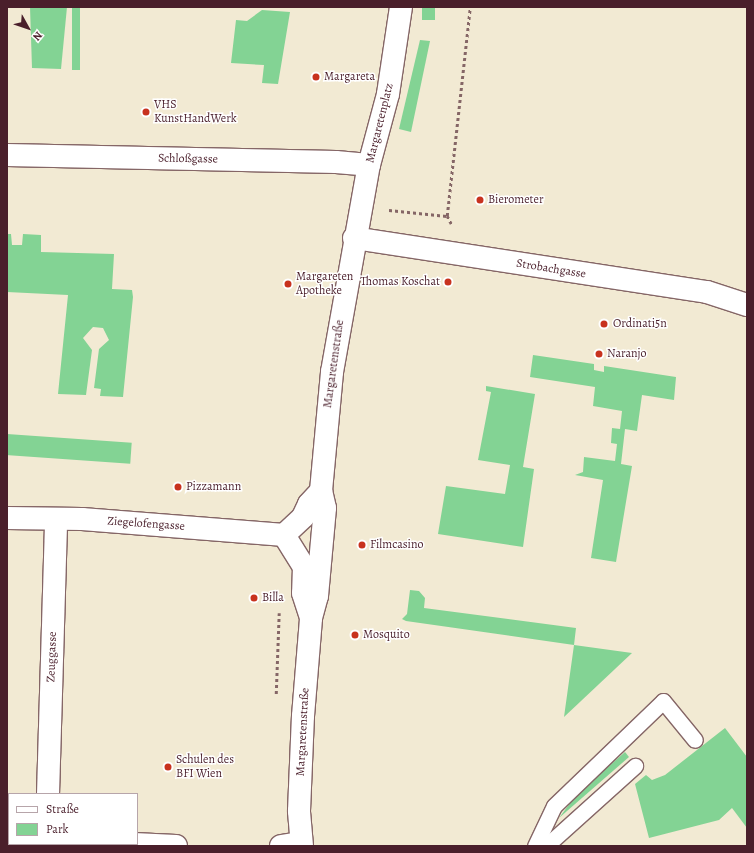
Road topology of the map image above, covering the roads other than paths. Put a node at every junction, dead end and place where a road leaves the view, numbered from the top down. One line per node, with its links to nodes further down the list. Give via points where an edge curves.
1 (401, 7): 3 (street, Margaretenplatz, via 388,94)
2 (7, 155): 3 (street, Schloßgasse, via 336,162)
3 (369, 165): 4 (street, Margaretenplatz)
4 (354, 238): 5 (street, Strobachgasse, via 707,292); 6 (street, Margaretenstraße, via 332,372)
5 (747, 305)
6 (321, 491): 9 (street, via 309,504 303,517); 10 (street, Margaretenstraße, via 325,508 317,596)
7 (7, 518): 8 (street, Ziegelofengasse)
8 (56, 520): 9 (street, Ziegelofengasse); 13 (street, Zeuggasse)
9 (284, 535): 10 (street, Margaretenstraße, via 304,567 303,593)
10 (311, 618): 15 (street, Margaretenstraße)
11 (695, 740): 17 (lane, via 663,701 554,806)
12 (635, 766): 18 (lane)
13 (48, 793)
14 (138, 844): 16 (street)
15 (295, 845)
16 (176, 846)
17 (535, 846)
18 (546, 846)

